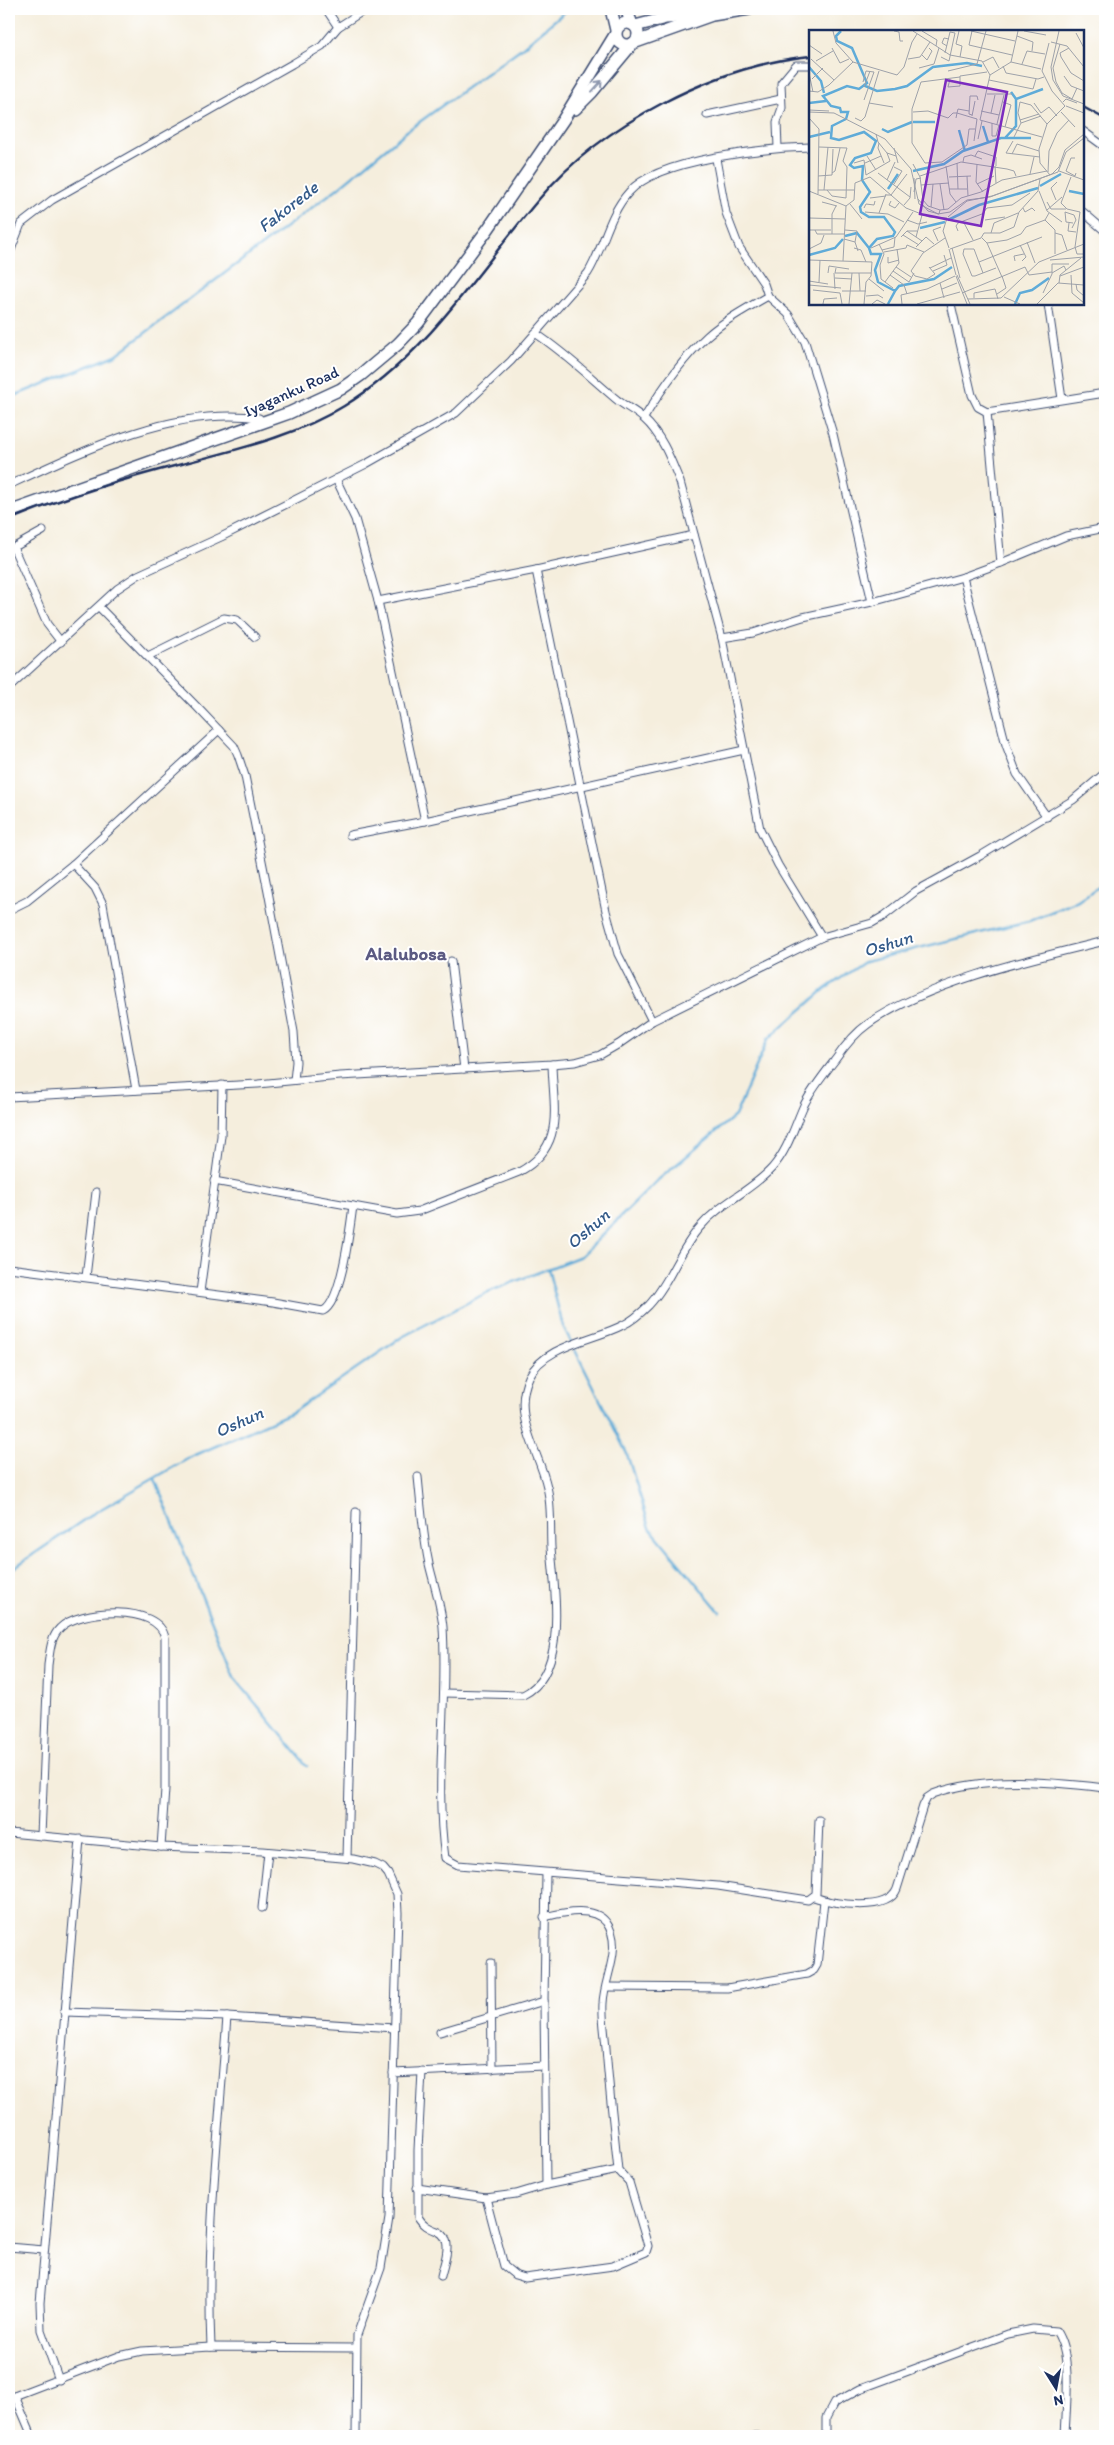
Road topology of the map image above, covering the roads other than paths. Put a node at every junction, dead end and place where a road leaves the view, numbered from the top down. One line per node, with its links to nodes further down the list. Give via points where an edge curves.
1 (326, 9): 8 (street)
2 (366, 9): 8 (street)
3 (611, 9): 9 (main road)
4 (626, 9): 7 (main road)
5 (749, 9): 6 (main road)
6 (712, 15): 7 (main road, via 685,15); 10 (main road)
7 (633, 25): 9 (main road, via 623,24); 10 (main road, via 638,32)
8 (338, 27): 22 (street, via 322,46 45,205 21,224)
9 (616, 32): 10 (main road, via 617,41 623,45); 14 (main road, Iyaganku Road)
10 (634, 43): 14 (main road, Iyaganku Road, one-way to 10, via 592,92)
11 (809, 65): 12 (street, via 796,65 784,78)
12 (781, 99): 13 (street); 18 (street, via 782,108 777,122)
13 (707, 115)
14 (562, 120): 31 (main road, Iyaganku Road, via 488,229 418,323 398,344 341,389)
15 (1084, 132): 16 (street)
16 (1105, 146)
17 (809, 147): 18 (street)
18 (778, 148): 19 (street)
19 (716, 159): 23 (street, via 732,231); 26 (street, via 665,170 634,187 610,223 588,273)
20 (1084, 213): 21 (street)
21 (1105, 231)
22 (9, 256)
23 (768, 296): 30 (street, via 735,314 706,337 657,396); 43 (street, via 797,327 817,376)
24 (951, 305): 29 (street, via 972,395 978,407)
25 (1048, 305): 28 (street)
26 (535, 332): 30 (street); 32 (street, via 510,362 456,413)
27 (1105, 393): 28 (street)
28 (1062, 399): 29 (street)
29 (987, 412): 39 (street)
30 (644, 418): 37 (street, via 670,458)
31 (263, 423): 33 (street, via 259,418 248,416 210,416 170,422 84,452); 34 (main road, Iyaganku Road)
32 (336, 479): 42 (street, via 355,519); 44 (street, via 138,575)
33 (9, 485)
34 (9, 512)
35 (1105, 528): 39 (street, via 1066,536)
36 (43, 531): 38 (street)
37 (694, 535): 40 (street); 46 (street)
38 (11, 549): 47 (street, via 47,624)
39 (1002, 563): 41 (street)
40 (536, 570): 42 (street); 53 (street)
41 (963, 577): 43 (street); 54 (street, via 1006,745 1017,774)
42 (378, 601): 55 (street)
43 (872, 602): 46 (street)
44 (99, 607): 47 (street); 48 (street)
45 (255, 637): 48 (street, via 236,620 224,618)
46 (722, 638): 51 (street)
47 (60, 642): 49 (street)
48 (148, 656): 50 (street)
49 (9, 688)
50 (218, 730): 57 (street); 65 (street, via 234,746 245,776 294,1032)
51 (744, 750): 53 (street); 59 (street, via 766,844)
52 (1105, 774): 54 (street)
53 (580, 786): 55 (street); 62 (street, via 614,941)
54 (1047, 816): 59 (street, via 916,891 872,923)
55 (425, 821): 56 (street)
56 (350, 835)
57 (73, 864): 58 (street, via 28,901); 67 (street, via 95,888 103,904)
58 (9, 910)
59 (822, 937): 62 (street)
60 (1105, 941): 77 (street, via 1061,951 939,989 866,1024 804,1104 784,1152 770,1170 728,1200 700,1226 650,1304 626,1324 572,1344 537,1366 530,1376 523,1409 527,1433 548,1490 556,1614 549,1665 541,1682 523,1694)
61 (450, 961): 64 (street)
62 (652, 1021): 63 (street, via 600,1055)
63 (552, 1064): 64 (street); 71 (street, via 552,1138 545,1151 528,1167 477,1190 408,1214)
64 (464, 1070): 65 (street)
65 (294, 1080): 66 (street)
66 (222, 1085): 67 (street); 69 (street, via 221,1136)
67 (136, 1090): 68 (street)
68 (9, 1097)
69 (214, 1181): 71 (street); 74 (street)
70 (96, 1192): 73 (street)
71 (353, 1206): 74 (street, via 345,1255 328,1308 323,1311)
72 (9, 1268): 73 (street)
73 (86, 1278): 74 (street)
74 (200, 1292)
75 (418, 1477): 77 (street, via 429,1563 440,1603)
76 (356, 1512): 85 (street)
77 (444, 1693): 86 (street, via 440,1801 445,1858 458,1866)
78 (1105, 1788): 88 (street, via 1010,1783 933,1794 923,1806 894,1897 885,1902 866,1904)
79 (819, 1820): 87 (street)
80 (9, 1833): 81 (street)
81 (41, 1836): 82 (street); 83 (street, via 48,1665 54,1637 60,1628 83,1618 128,1612 159,1623 165,1638 165,1789)
82 (80, 1839): 83 (street); 94 (street)
83 (161, 1847): 84 (street)
84 (268, 1852): 85 (street); 89 (street)
85 (347, 1858): 97 (street, via 383,1868 392,1879 397,1894)
86 (546, 1873): 87 (street, via 718,1886 808,1900); 90 (street)
87 (814, 1897): 88 (street)
88 (824, 1901): 92 (street, via 818,1962 808,1974 727,1988)
89 (262, 1908)
90 (544, 1917): 92 (street, via 588,1912 606,1922 614,1944); 93 (street)
91 (491, 1963): 95 (street)
92 (607, 1987): 103 (street, via 603,2002)
93 (544, 2001): 95 (street); 99 (street)
94 (64, 2012): 96 (street); 108 (street)
95 (492, 2016): 98 (street); 100 (street)
96 (227, 2018): 97 (street); 110 (street, via 213,2213)
97 (394, 2028): 102 (street)
98 (440, 2032)
99 (544, 2066): 100 (street); 104 (street)
100 (492, 2069): 101 (street)
101 (422, 2071): 102 (street); 105 (street)
102 (393, 2073): 111 (street, via 386,2244 378,2276 360,2322)
103 (618, 2170): 104 (street); 106 (street, via 629,2182 648,2246 646,2252 613,2266 525,2278 515,2275 504,2266)
104 (546, 2185): 106 (street)
105 (417, 2188): 106 (street); 109 (street, via 418,2217 422,2223 444,2233 448,2244)
106 (486, 2198)
107 (9, 2248): 108 (street)
108 (44, 2250): 112 (street, via 39,2317 44,2342)
109 (441, 2276)
110 (211, 2347): 111 (street); 112 (street, via 164,2348 118,2356)
111 (356, 2348): 115 (street)
112 (59, 2380): 113 (street)
113 (12, 2397): 114 (street)
114 (32, 2436)
115 (356, 2436)
116 (826, 2436): 117 (street, via 826,2418 834,2403 860,2389 1008,2334 1033,2329 1056,2331 1063,2344 1066,2360)
117 (1065, 2436)

